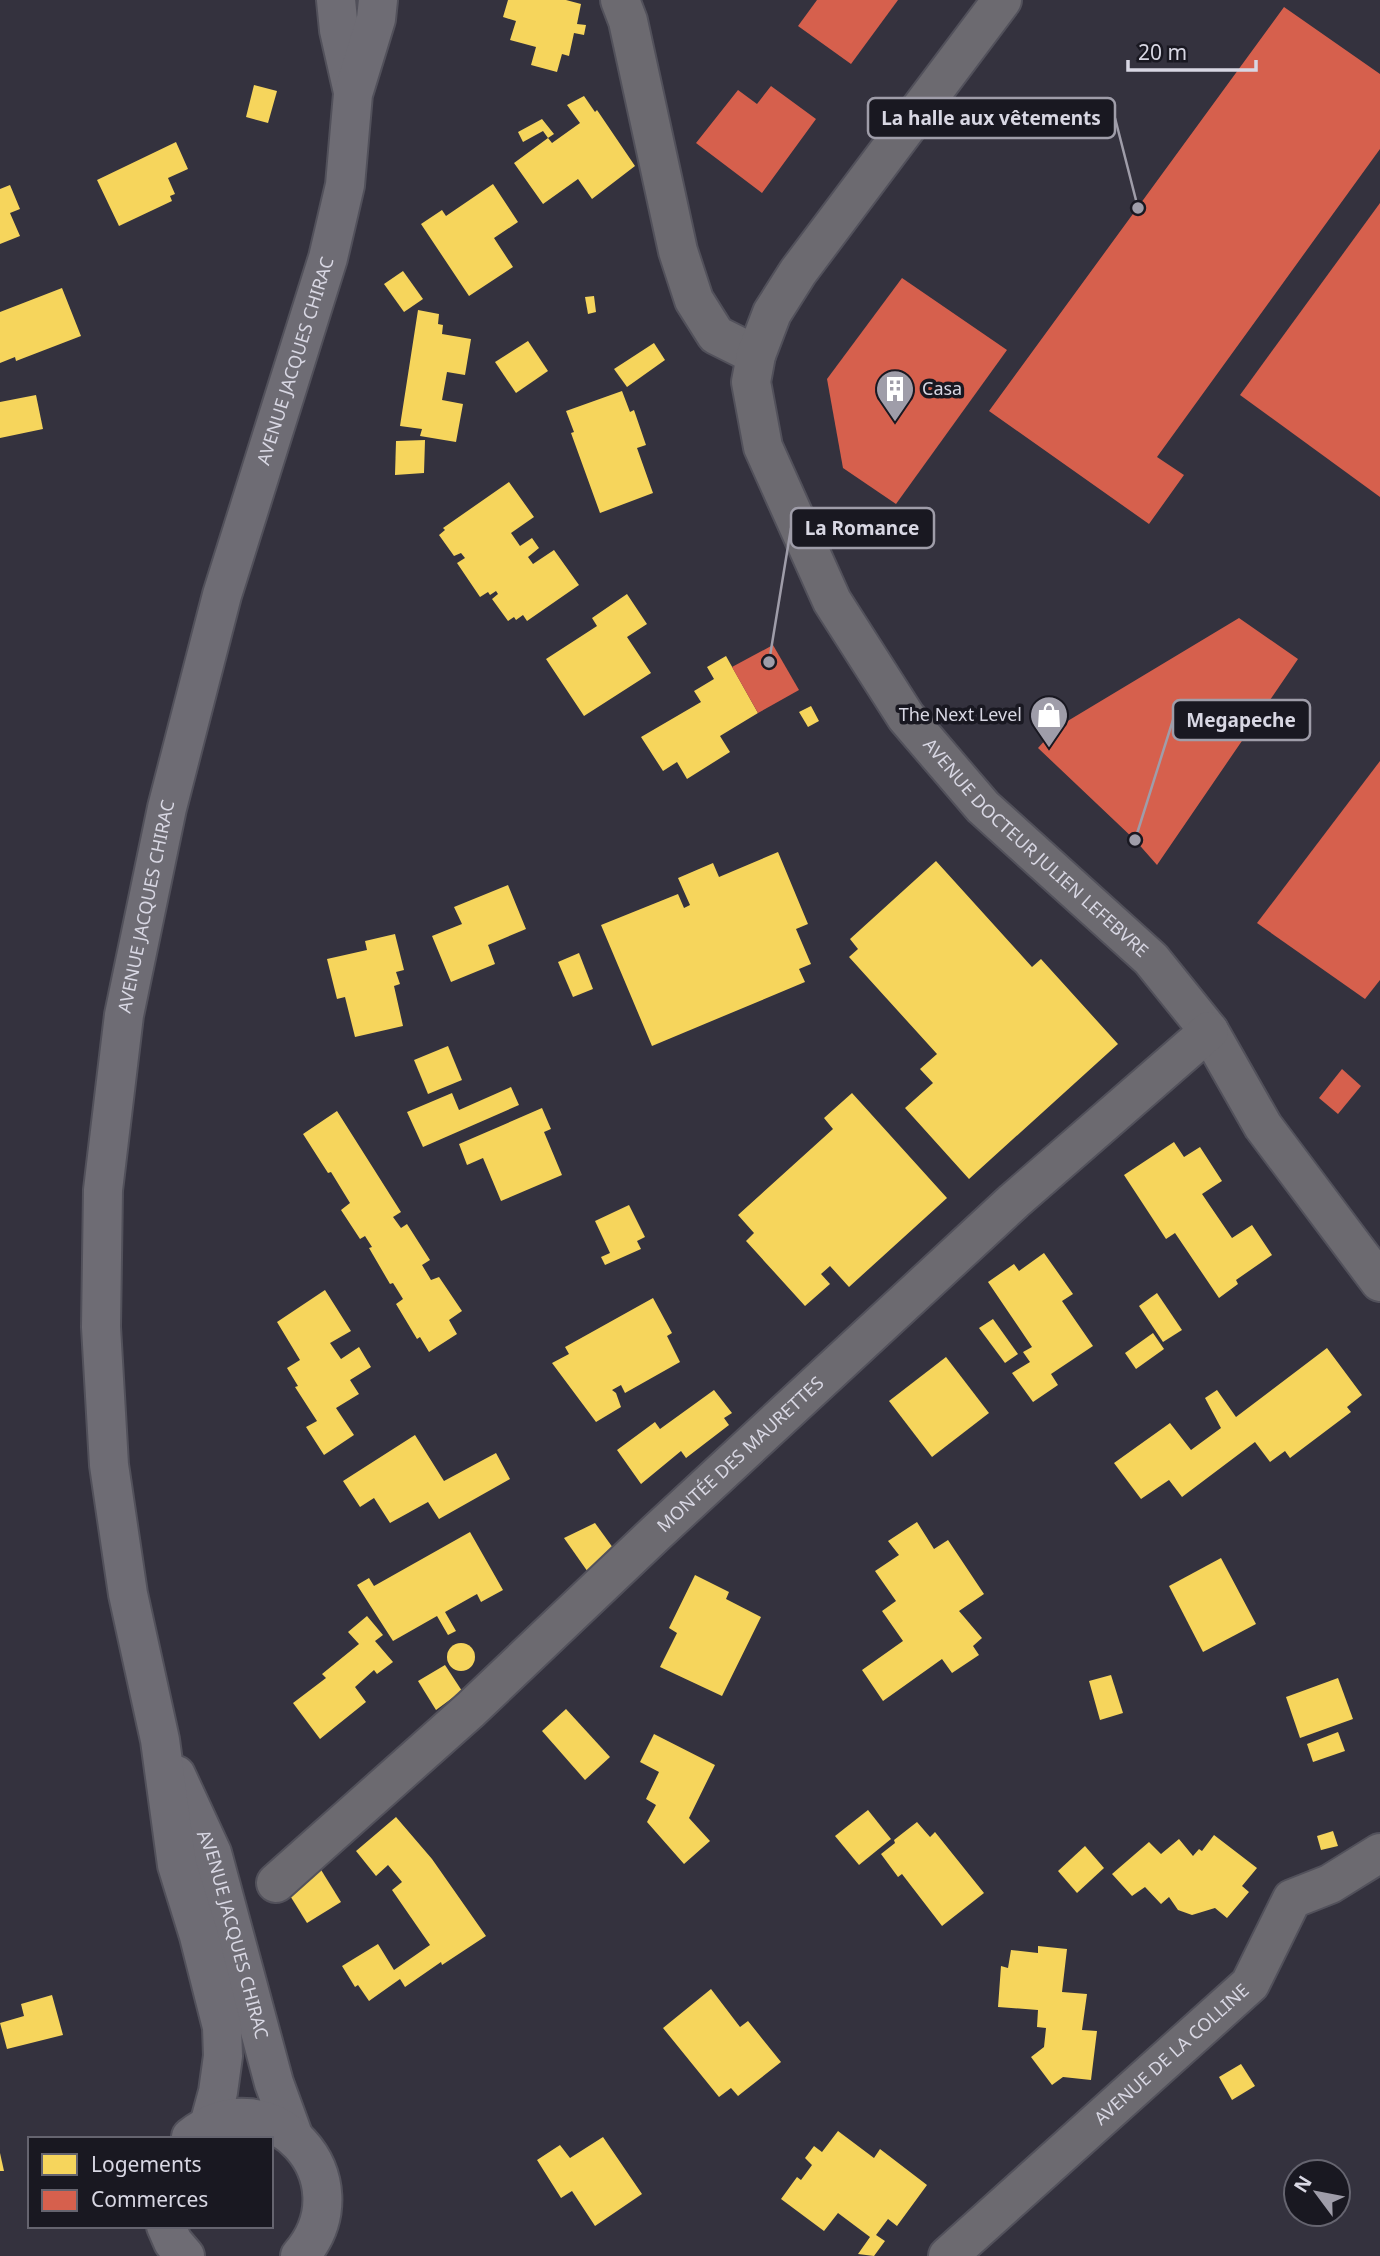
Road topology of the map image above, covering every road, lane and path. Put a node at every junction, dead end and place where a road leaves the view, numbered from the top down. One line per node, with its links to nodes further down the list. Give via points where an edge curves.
1 (336, 0): 5 (main road, AVENUE JACQUES CHIRAC)
2 (378, 0): 5 (main road, AVENUE JACQUES CHIRAC)
3 (620, 0): 6 (street, via 678,251 694,300 716,335)
4 (1002, 0): 6 (street, AVENUE DOCTEUR JULIEN LEFEBVRE, via 798,272 772,313)
5 (353, 94): 9 (main road, AVENUE JACQUES CHIRAC, via 345,185 328,258 222,596 167,808 124,1015 104,1176 101,1327 109,1465 128,1594)
6 (756, 355): 7 (street, AVENUE DOCTEUR JULIEN LEFEBVRE, via 751,382 763,447 832,601 906,717 983,807 1151,959)
7 (1209, 1031): 8 (street, AVENUE DOCTEUR JULIEN LEFEBVRE, via 1262,1126); 11 (street, MONTÉE DES MAURETTES, via 1013,1201 470,1710)
8 (1380, 1282)
9 (160, 1740): 12 (main road, AVENUE JACQUES CHIRAC, via 177,1864 222,2027 222,2068); 13 (main road, AVENUE JACQUES CHIRAC, via 212,1853 274,2083)
10 (1380, 1853): 18 (street, AVENUE DE LA COLLINE, via 1330,1884 1292,1899 1250,1984)
11 (276, 1882)
12 (199, 2132): 13 (main road, via 231,2119 252,2119)
13 (293, 2135): 15 (main road, via 320,2175)
14 (167, 2228): 16 (main road)
15 (324, 2240): 17 (main road, via 311,2244)
16 (185, 2256)
17 (300, 2256)
18 (948, 2256)

